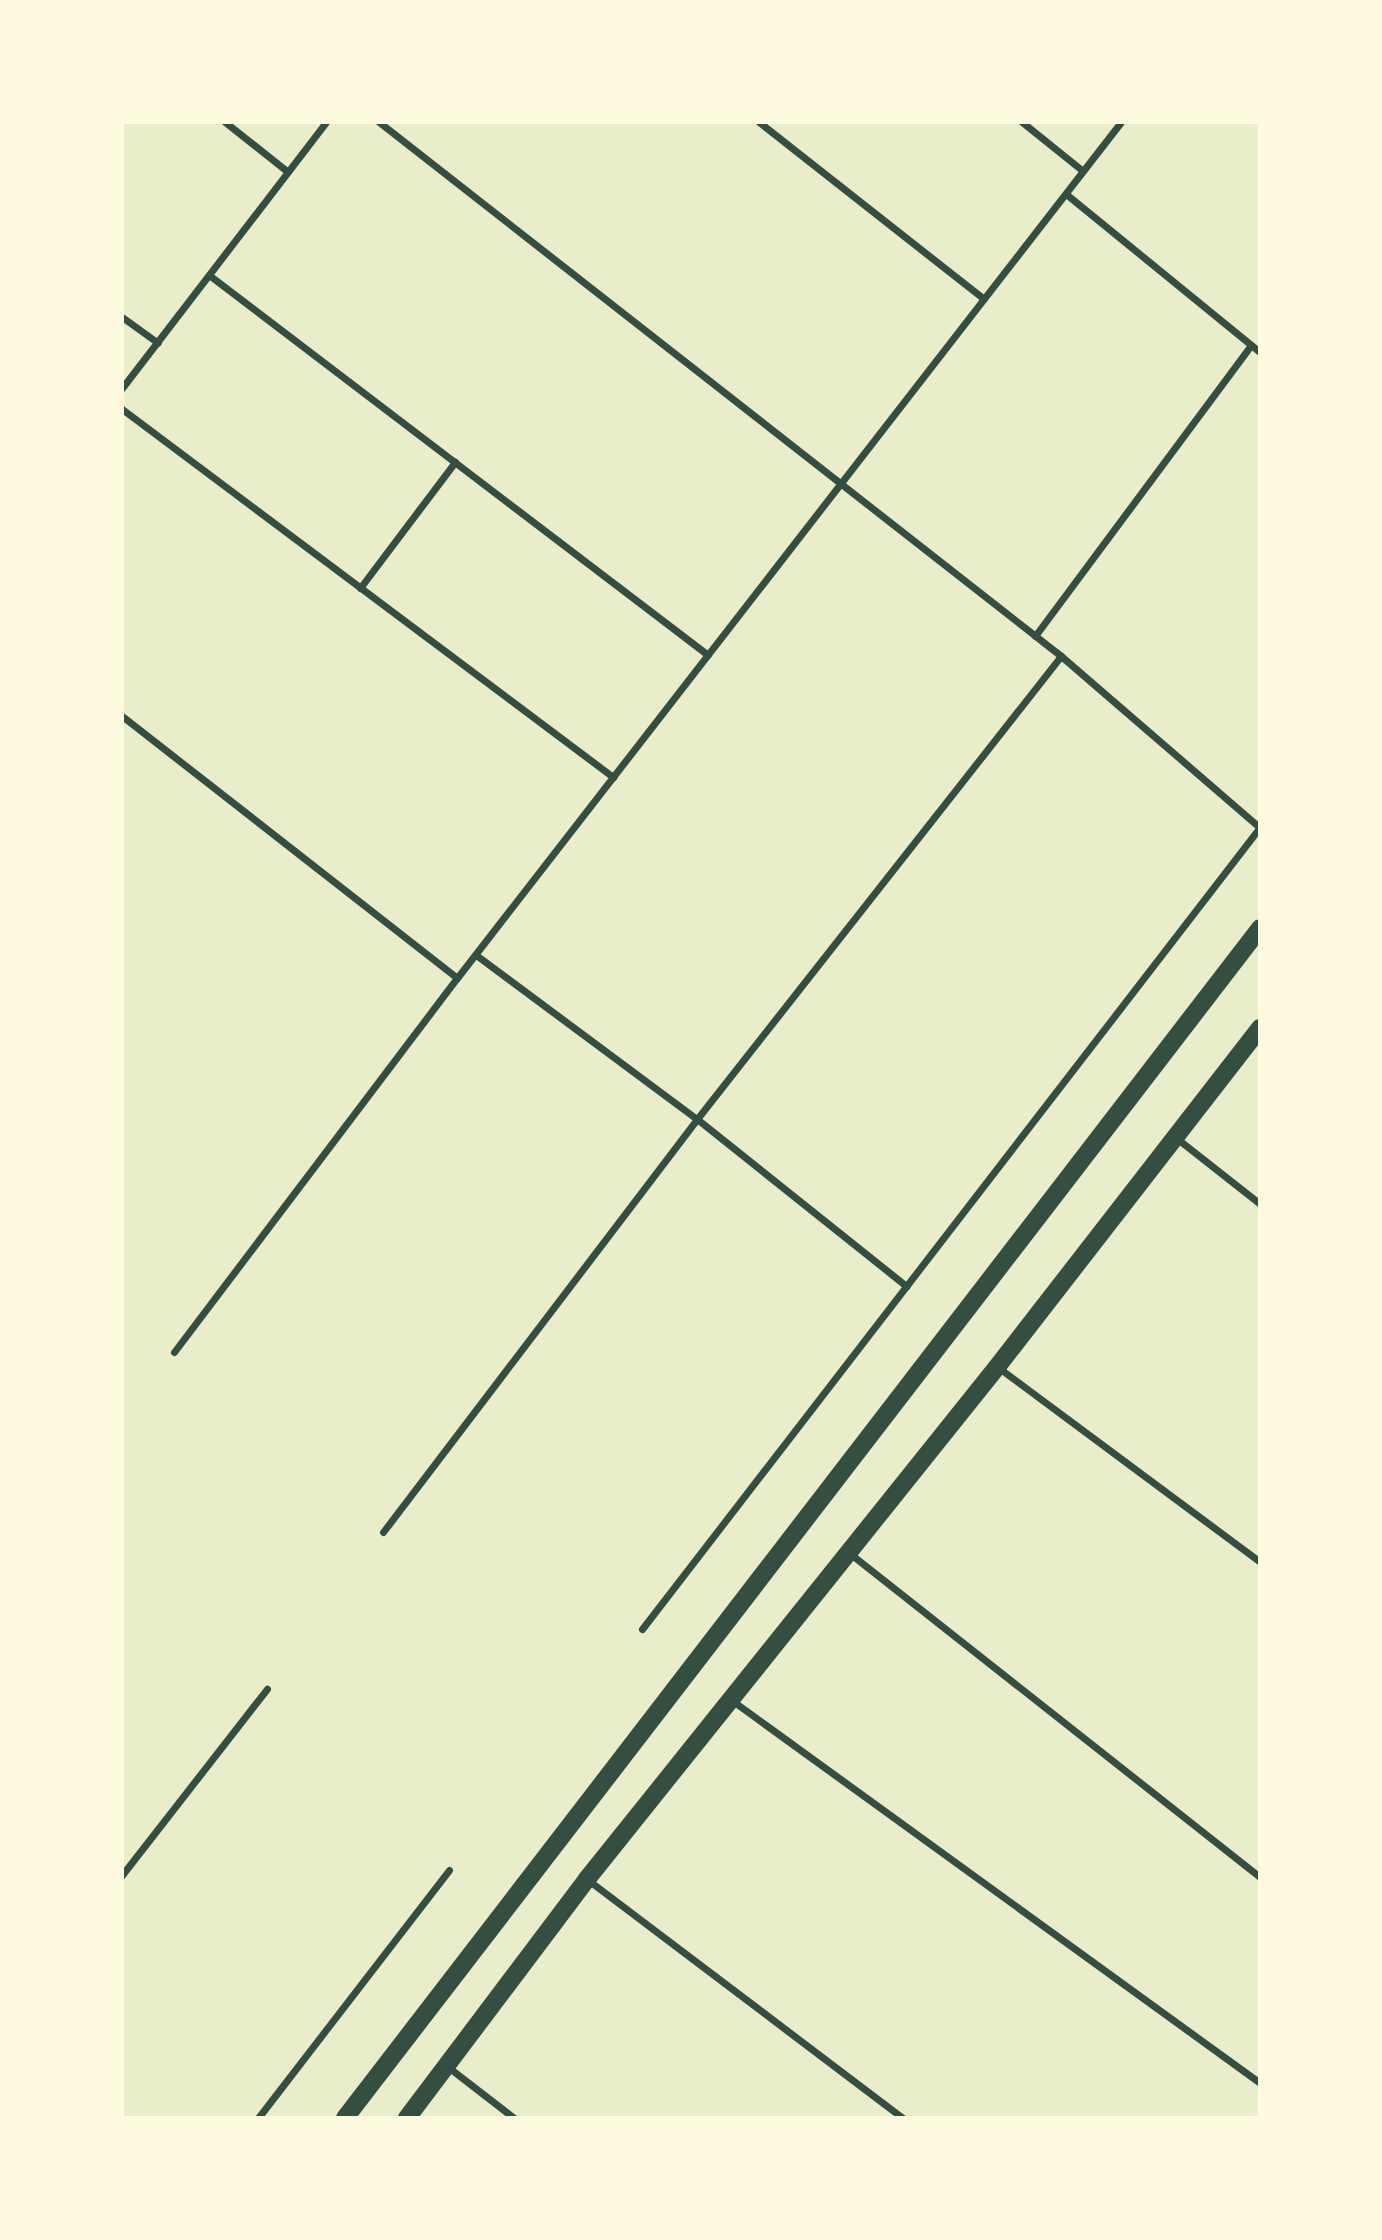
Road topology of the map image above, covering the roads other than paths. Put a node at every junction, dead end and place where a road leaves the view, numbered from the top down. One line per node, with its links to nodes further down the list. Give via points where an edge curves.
1 (225, 122): 8 (street)
2 (326, 122): 8 (street)
3 (379, 122): 19 (street)
4 (759, 122): 11 (street)
5 (1023, 122): 7 (street)
6 (1121, 122): 7 (street)
7 (1083, 171): 9 (street)
8 (288, 172): 10 (street)
9 (1066, 194): 11 (street); 14 (street)
10 (209, 275): 13 (street); 18 (street)
11 (984, 299): 19 (street)
12 (122, 317): 13 (street)
13 (158, 343): 16 (street)
14 (1251, 345): 15 (street); 21 (street)
15 (1259, 352)
16 (122, 388)
17 (122, 409): 20 (street)
18 (455, 462): 20 (street); 22 (street)
19 (841, 485): 21 (street); 22 (street)
20 (360, 588): 25 (street)
21 (1035, 636): 23 (street)
22 (708, 655): 25 (street)
23 (1061, 656): 26 (street); 31 (street)
24 (122, 716): 29 (street)
25 (613, 777): 28 (street)
26 (1259, 827): 34 (street)
27 (1259, 928): 50 (main road)
28 (476, 954): 29 (street); 31 (street)
29 (457, 978): 35 (street)
30 (1259, 1028): 32 (main road)
31 (697, 1119): 34 (street); 37 (street)
32 (1175, 1137): 33 (street); 36 (main road)
33 (1259, 1204)
34 (906, 1286): 40 (street)
35 (174, 1352)
36 (997, 1367): 38 (main road); 39 (street)
37 (383, 1532)
38 (847, 1552): 42 (main road); 45 (street)
39 (1259, 1562)
40 (642, 1629)
41 (267, 1689): 44 (street)
42 (729, 1698): 46 (main road); 48 (street)
43 (449, 1870): 49 (street)
44 (122, 1875)
45 (1259, 1877)
46 (587, 1879): 47 (main road); 53 (street)
47 (446, 2066): 51 (main road); 52 (street)
48 (1259, 2082)
49 (258, 2118)
50 (345, 2118)
51 (407, 2118)
52 (514, 2118)
53 (904, 2118)

